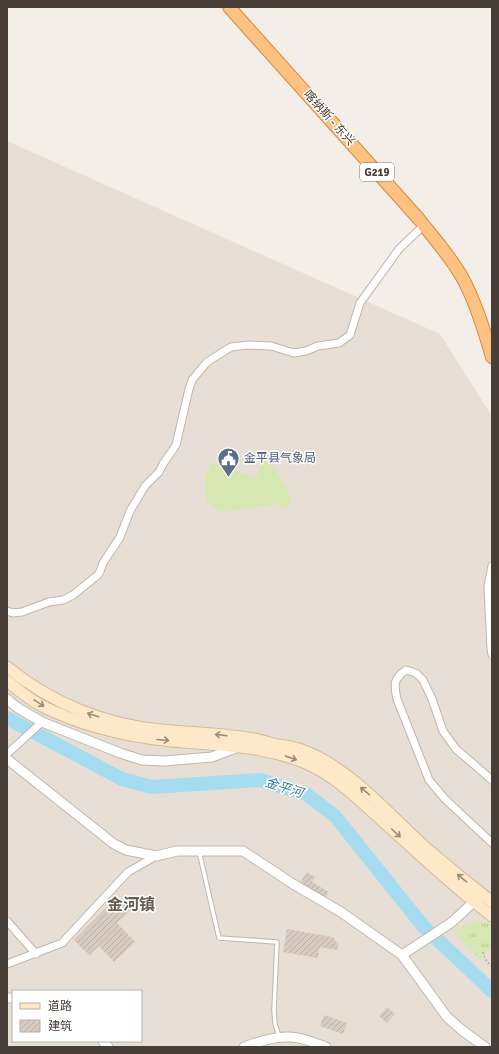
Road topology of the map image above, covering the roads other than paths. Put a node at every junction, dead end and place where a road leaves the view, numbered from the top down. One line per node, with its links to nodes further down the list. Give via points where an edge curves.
1 (229, 7): 2 (highway, 喀纳斯 - 东兴 / G219)
2 (424, 225): 3 (highway, 喀纳斯 - 东兴 / G219, via 462,277 482,322); 5 (street, via 399,249 360,304 350,335 339,343 294,353 271,346 231,347 207,362 192,380 176,445 130,511 120,536 99,574 63,600 49,602 22,612)
3 (492, 357)
4 (492, 566): 6 (street, via 488,587)
5 (7, 611)
6 (492, 654)
7 (7, 667): 11 (main road, one-way to 7, via 137,727 93,716 35,688)
8 (7, 681): 12 (main road, one-way to 12, via 43,706 103,728 149,739)
9 (7, 699): 10 (street)
10 (42, 722): 12 (street, via 142,760 212,757); 13 (street)
11 (254, 739): 12 (street); 19 (main road, one-way to 11, via 426,848 377,801 326,761 298,749)
12 (236, 747): 21 (main road, one-way to 21, via 278,754 303,762 327,774 462,893)
13 (7, 754)
14 (7, 759): 18 (street, via 114,844 126,850)
15 (492, 780): 16 (street, via 456,749 443,731 423,680 416,673 406,670 400,674 394,685 397,699 429,780 445,799)
16 (492, 843)
17 (198, 850): 18 (street); 24 (street, via 243,851 341,912); 26 (lane, via 219,938 277,942 274,1017)
18 (156, 856): 23 (street, via 128,872 62,944)
19 (482, 894): 20 (main road); 24 (street, via 452,922)
20 (492, 902)
21 (492, 916)
22 (7, 921): 23 (street)
23 (36, 954): 25 (street)
24 (402, 955): 29 (street, via 447,1017)
25 (7, 964)
26 (280, 1038): 27 (street); 28 (street, via 290,1037)
27 (244, 1047)
28 (326, 1047)
29 (486, 1047)

